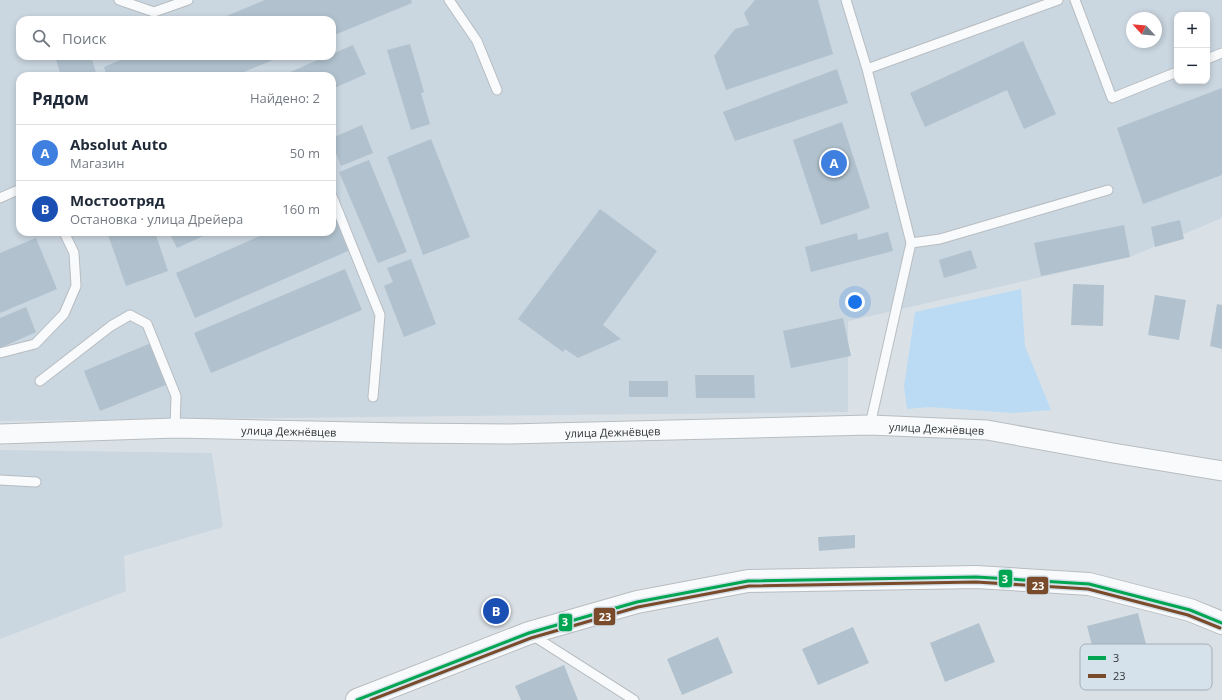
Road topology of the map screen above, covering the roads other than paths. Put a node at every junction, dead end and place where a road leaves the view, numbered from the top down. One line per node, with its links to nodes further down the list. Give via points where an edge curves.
1 (118, 0): 2 (lane, via 154,12)
2 (188, 0)
3 (449, 0): 11 (lane, via 477,42)
4 (1058, 0): 9 (lane)
5 (1075, 0): 10 (lane, via 1112,98)
6 (849, 1): 9 (lane)
7 (1222, 53): 8 (lane)
8 (1210, 59)
9 (867, 69): 17 (lane)
10 (1174, 73)
11 (497, 90)
12 (1108, 190): 17 (lane, via 940,239)
13 (16, 191): 14 (lane)
14 (0, 198)
15 (336, 206): 20 (lane, via 380,315)
16 (66, 236): 18 (lane, via 74,253 76,286 64,314 35,344)
17 (911, 243): 21 (lane)
18 (0, 353)
19 (40, 381): 22 (lane, via 111,326 130,315 147,324 176,396)
20 (373, 397)
21 (870, 425): 22 (street, улица Дежнёвцев, via 509,434); 24 (street, улица Дежнёвцев, via 987,430)
22 (175, 428): 23 (street, улица Дежнёвцев)
23 (0, 434)
24 (1222, 471)
25 (0, 480): 26 (lane)
26 (36, 482)
27 (1222, 623): 28 (main road, via 1190,610 1089,584 976,577 852,578 748,581 636,602)
28 (529, 632): 29 (main road); 30 (lane)
29 (357, 700)
30 (634, 700)

